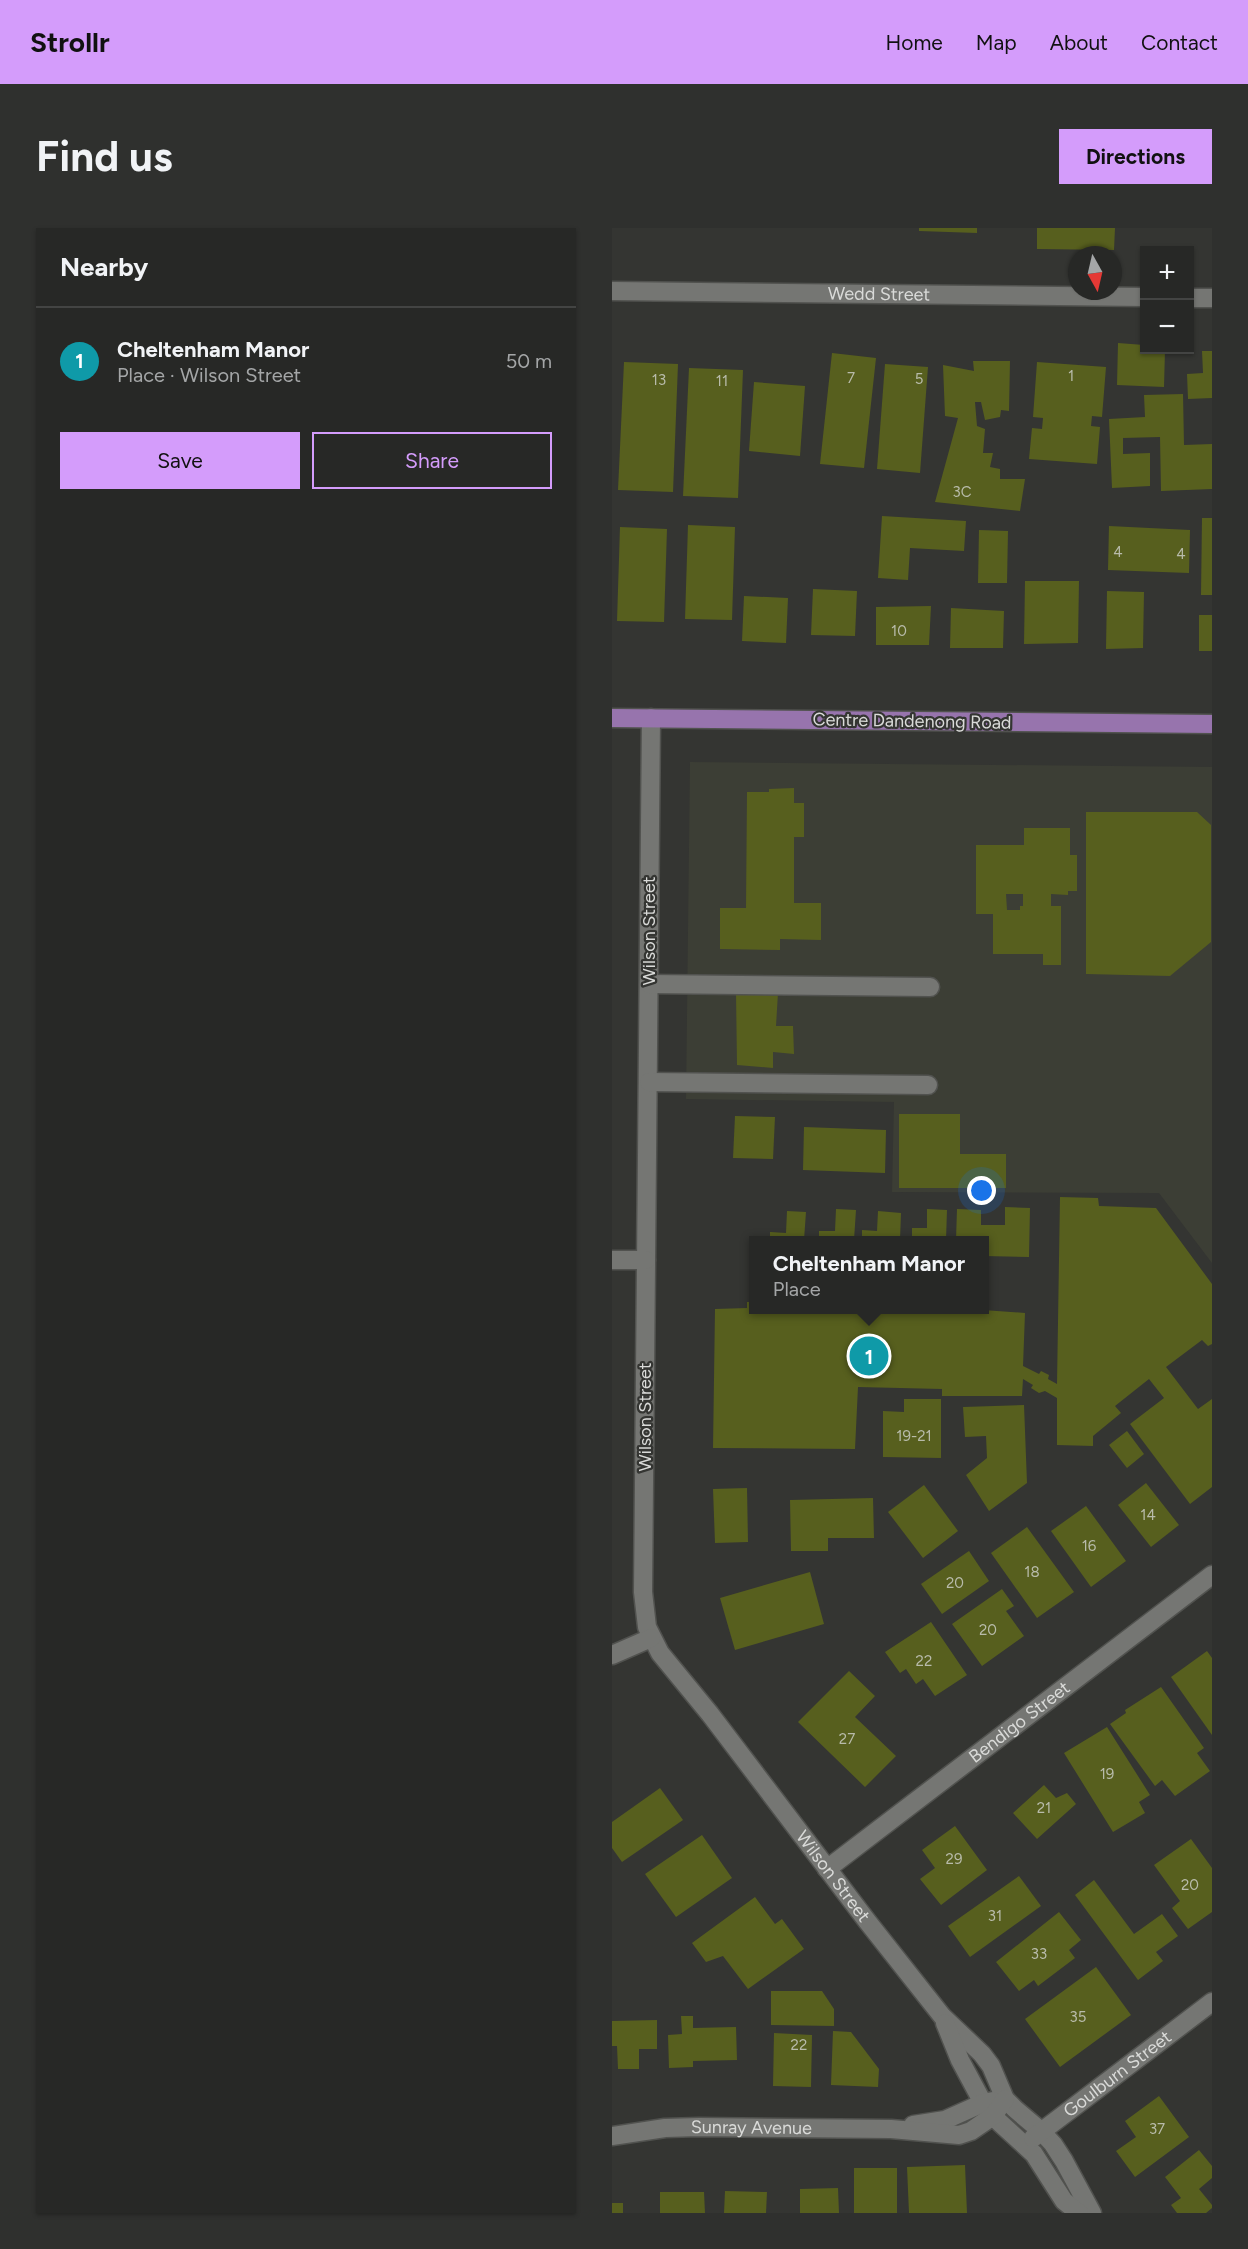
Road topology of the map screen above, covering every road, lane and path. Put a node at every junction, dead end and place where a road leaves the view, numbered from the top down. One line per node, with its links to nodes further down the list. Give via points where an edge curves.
1 (612, 291): 2 (street, Wedd Street)
2 (1140, 297)
3 (1194, 298): 4 (street)
4 (1212, 298)
5 (612, 718): 6 (main road, Centre Dandenong Road)
6 (651, 718): 7 (main road, Centre Dandenong Road); 8 (street, Wilson Street)
7 (1212, 724)
8 (649, 984): 9 (street); 10 (street, Wilson Street)
9 (930, 987)
10 (649, 1082): 11 (street); 13 (street, Wilson Street)
11 (928, 1085)
12 (612, 1260): 13 (street)
13 (646, 1260): 15 (street, Wilson Street, via 643,1592)
14 (1212, 1575): 17 (street, Bendigo Street)
15 (651, 1638): 16 (street); 17 (street, Wilson Street)
16 (612, 1655)
17 (827, 1869): 19 (street, Wilson Street)
18 (1212, 2002): 22 (street, Goulburn Street)
19 (942, 2016): 20 (street, Wilson Street, via 982,2054); 21 (street, Wilson Street, via 960,2060)
20 (1005, 2099): 21 (street, Sunray Avenue); 22 (street, Wilson Street)
21 (988, 2109): 23 (street, Sunray Avenue, via 891,2128 699,2127); 24 (street, Wilson Street)
22 (1041, 2131): 24 (street, Goulburn Street); 26 (street, Wilson Street, via 1064,2161)
23 (612, 2136)
24 (1024, 2144): 25 (street, Wilson Street, via 1064,2201)
25 (1079, 2213)
26 (1092, 2213)

